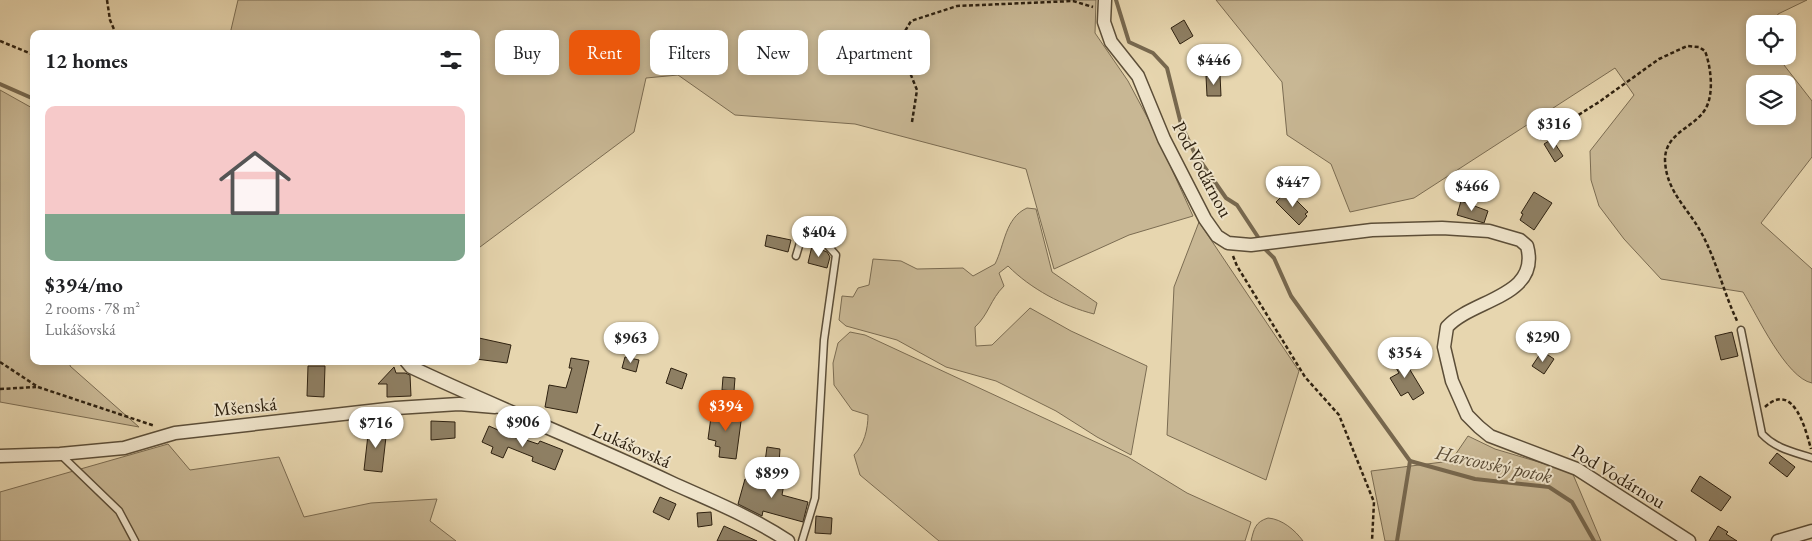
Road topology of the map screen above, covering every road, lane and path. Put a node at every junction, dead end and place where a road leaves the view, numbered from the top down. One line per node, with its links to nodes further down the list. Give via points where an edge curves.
1 (107, 0): 3 (path)
2 (1105, 5): 6 (path, via 1073,1 957,6 911,21 898,43 917,90); 8 (street, Pod Vodárnou, via 1104,22 1111,42 1138,76 1164,139 1206,219 1217,236)
3 (114, 30)
4 (0, 41): 5 (path)
5 (30, 53)
6 (912, 122)
7 (1540, 139): 10 (path, via 1659,59 1688,46 1706,51 1710,70 1706,108 1674,135 1666,150 1665,161 1672,190 1702,233)
8 (1228, 243): 25 (path, via 1237,266 1305,377 1339,416 1374,502); 26 (street, Pod Vodárnou, via 1251,245 1372,230 1442,228 1489,231 1520,240 1527,246 1530,256 1526,275 1518,284 1466,312 1447,327 1446,362 1467,415 1490,436 1577,468)
9 (796, 256): 24 (lane, via 802,236 821,238 836,255 824,340 815,498)
10 (1741, 330): 16 (lane)
11 (0, 362): 13 (path)
12 (410, 365): 15 (street, Lukášovská)
13 (38, 387): 14 (path); 17 (path)
14 (0, 389)
15 (495, 407): 17 (street, Mšenská, via 459,404 396,408); 23 (street, Lukášovská, via 763,524)
16 (1758, 416): 20 (lane, via 1762,434 1770,442); 20 (path, via 1767,405 1788,401 1802,419)
17 (175, 433): 18 (street, Mšenská, via 124,448)
18 (60, 454): 19 (street, Mšenská); 22 (lane, via 119,511)
19 (0, 456)
20 (1812, 456)
21 (1812, 531): 27 (street)
22 (135, 541)
23 (787, 541)
24 (802, 541)
25 (1372, 541)
26 (1689, 541)
27 (1778, 541)

